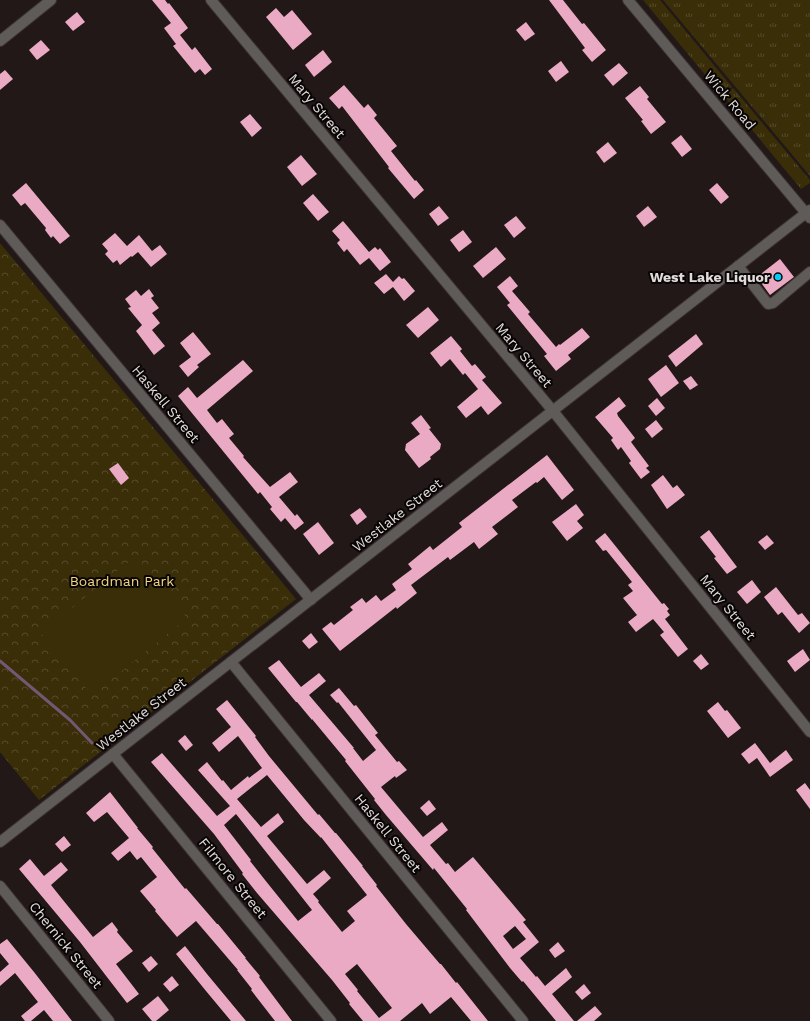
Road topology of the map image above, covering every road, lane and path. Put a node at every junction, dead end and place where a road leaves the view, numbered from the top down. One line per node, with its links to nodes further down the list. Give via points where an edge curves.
1 (51, 0): 4 (street)
2 (211, 0): 9 (street, Mary Street)
3 (628, 0): 5 (street, Wick Road)
4 (0, 41)
5 (809, 214): 7 (street, Westlake Street)
6 (0, 225): 10 (street, Haskell Street)
7 (738, 266): 8 (street, via 768,304 773,303); 9 (street, Westlake Street)
8 (810, 272)
9 (553, 411): 10 (street, Westlake Street); 12 (street, Mary Street)
10 (311, 600): 11 (street, Westlake Street)
11 (231, 662): 13 (street, Westlake Street); 18 (street, Haskell Street)
12 (810, 732)
13 (113, 754): 14 (street, Westlake Street); 17 (street, Filmore Street)
14 (0, 842)
15 (0, 886): 16 (street, Chernick Street)
16 (109, 1021)
17 (331, 1021)
18 (523, 1021)

